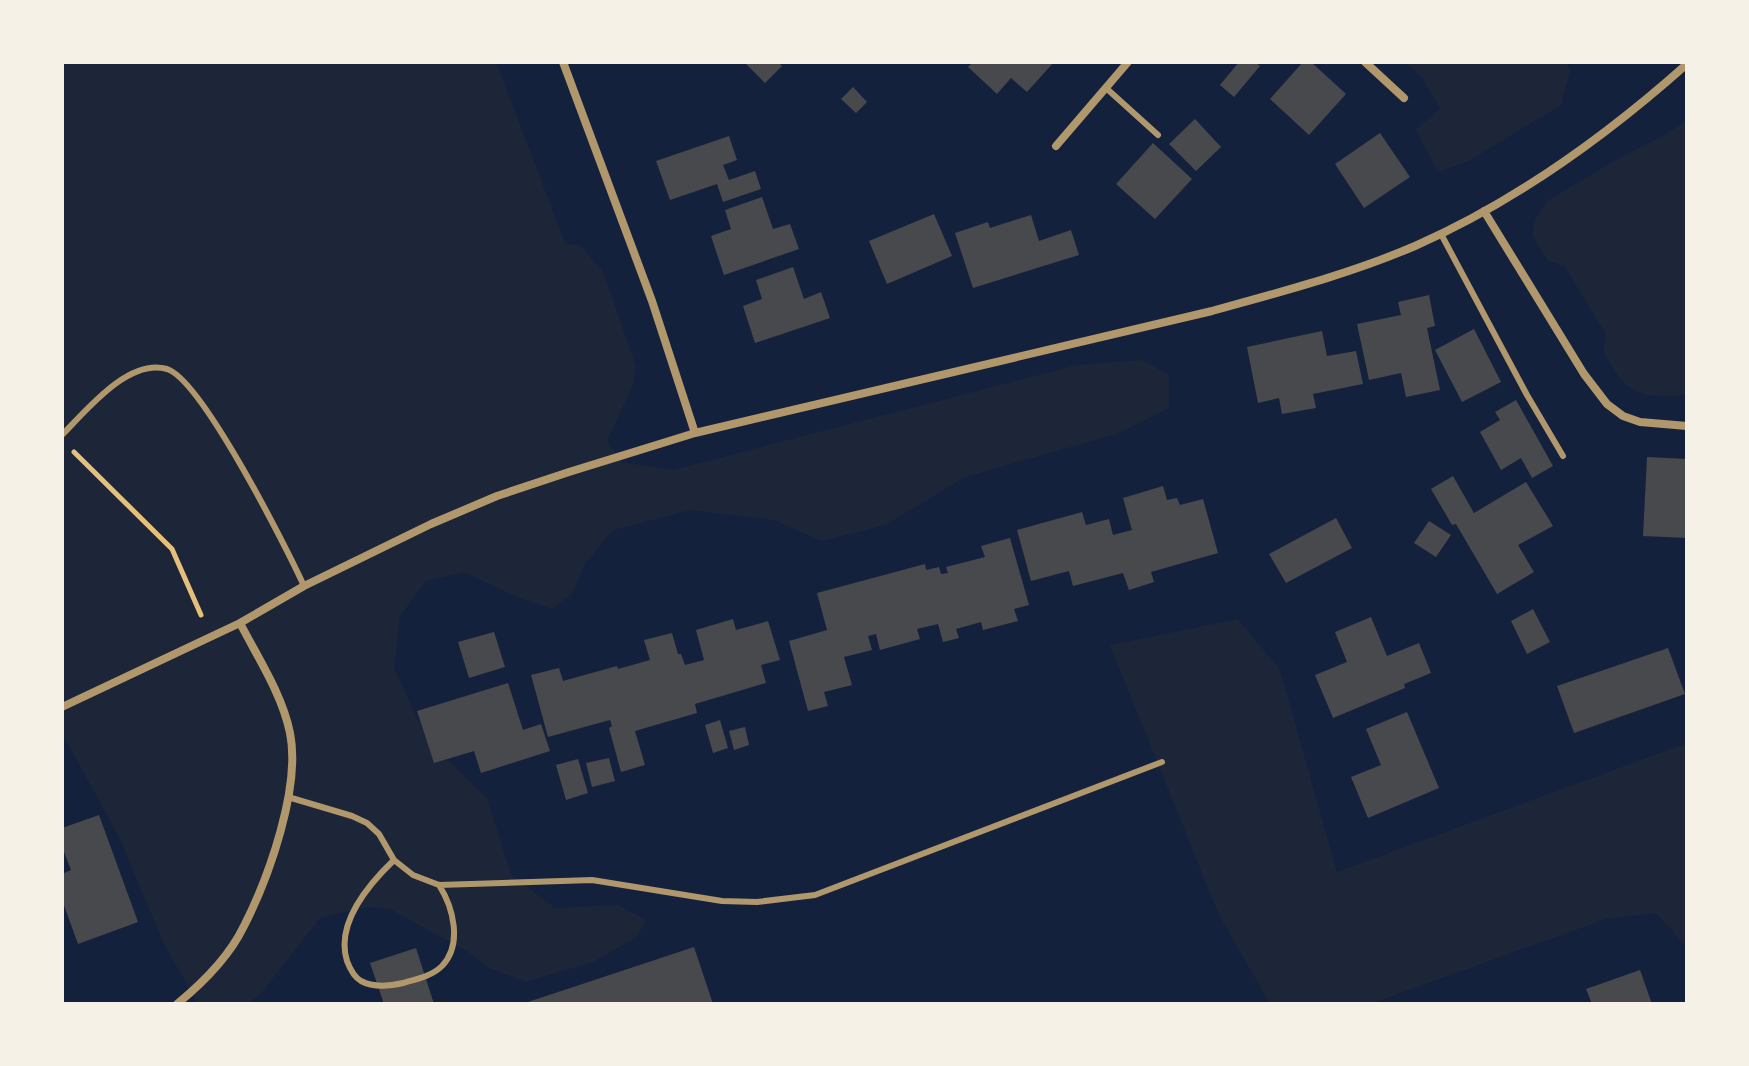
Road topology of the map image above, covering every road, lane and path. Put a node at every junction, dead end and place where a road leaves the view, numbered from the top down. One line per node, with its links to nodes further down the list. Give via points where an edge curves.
1 (563, 62): 12 (street)
2 (1128, 62): 5 (street)
3 (1365, 62): 6 (street)
4 (1687, 64): 9 (street, via 1591,144)
5 (1106, 88): 7 (lane); 8 (street)
6 (1404, 98)
7 (1158, 135)
8 (1056, 146)
9 (1484, 211): 10 (street); 11 (street, via 1607,404 1640,422)
10 (1441, 234): 12 (street, via 1362,266 1212,311); 15 (lane)
11 (1687, 426)
12 (695, 433): 16 (street, via 497,496)
13 (62, 435): 16 (lane, via 119,380 167,369 186,381 204,407 276,526)
14 (71, 449): 18 (path, via 172,549)
15 (1563, 456)
16 (304, 586): 17 (street)
17 (240, 623): 18 (street); 21 (street, via 286,719 293,749)
18 (210, 637): 19 (street)
19 (62, 707)
20 (1162, 762): 23 (lane, via 815,895 722,901 592,880)
21 (288, 797): 22 (lane, via 367,823); 24 (street, via 271,860 244,927 211,974)
22 (394, 860): 23 (lane); 23 (lane, via 348,923 348,964 364,983 388,986 442,967 453,929)
23 (439, 885)
24 (177, 1004)

